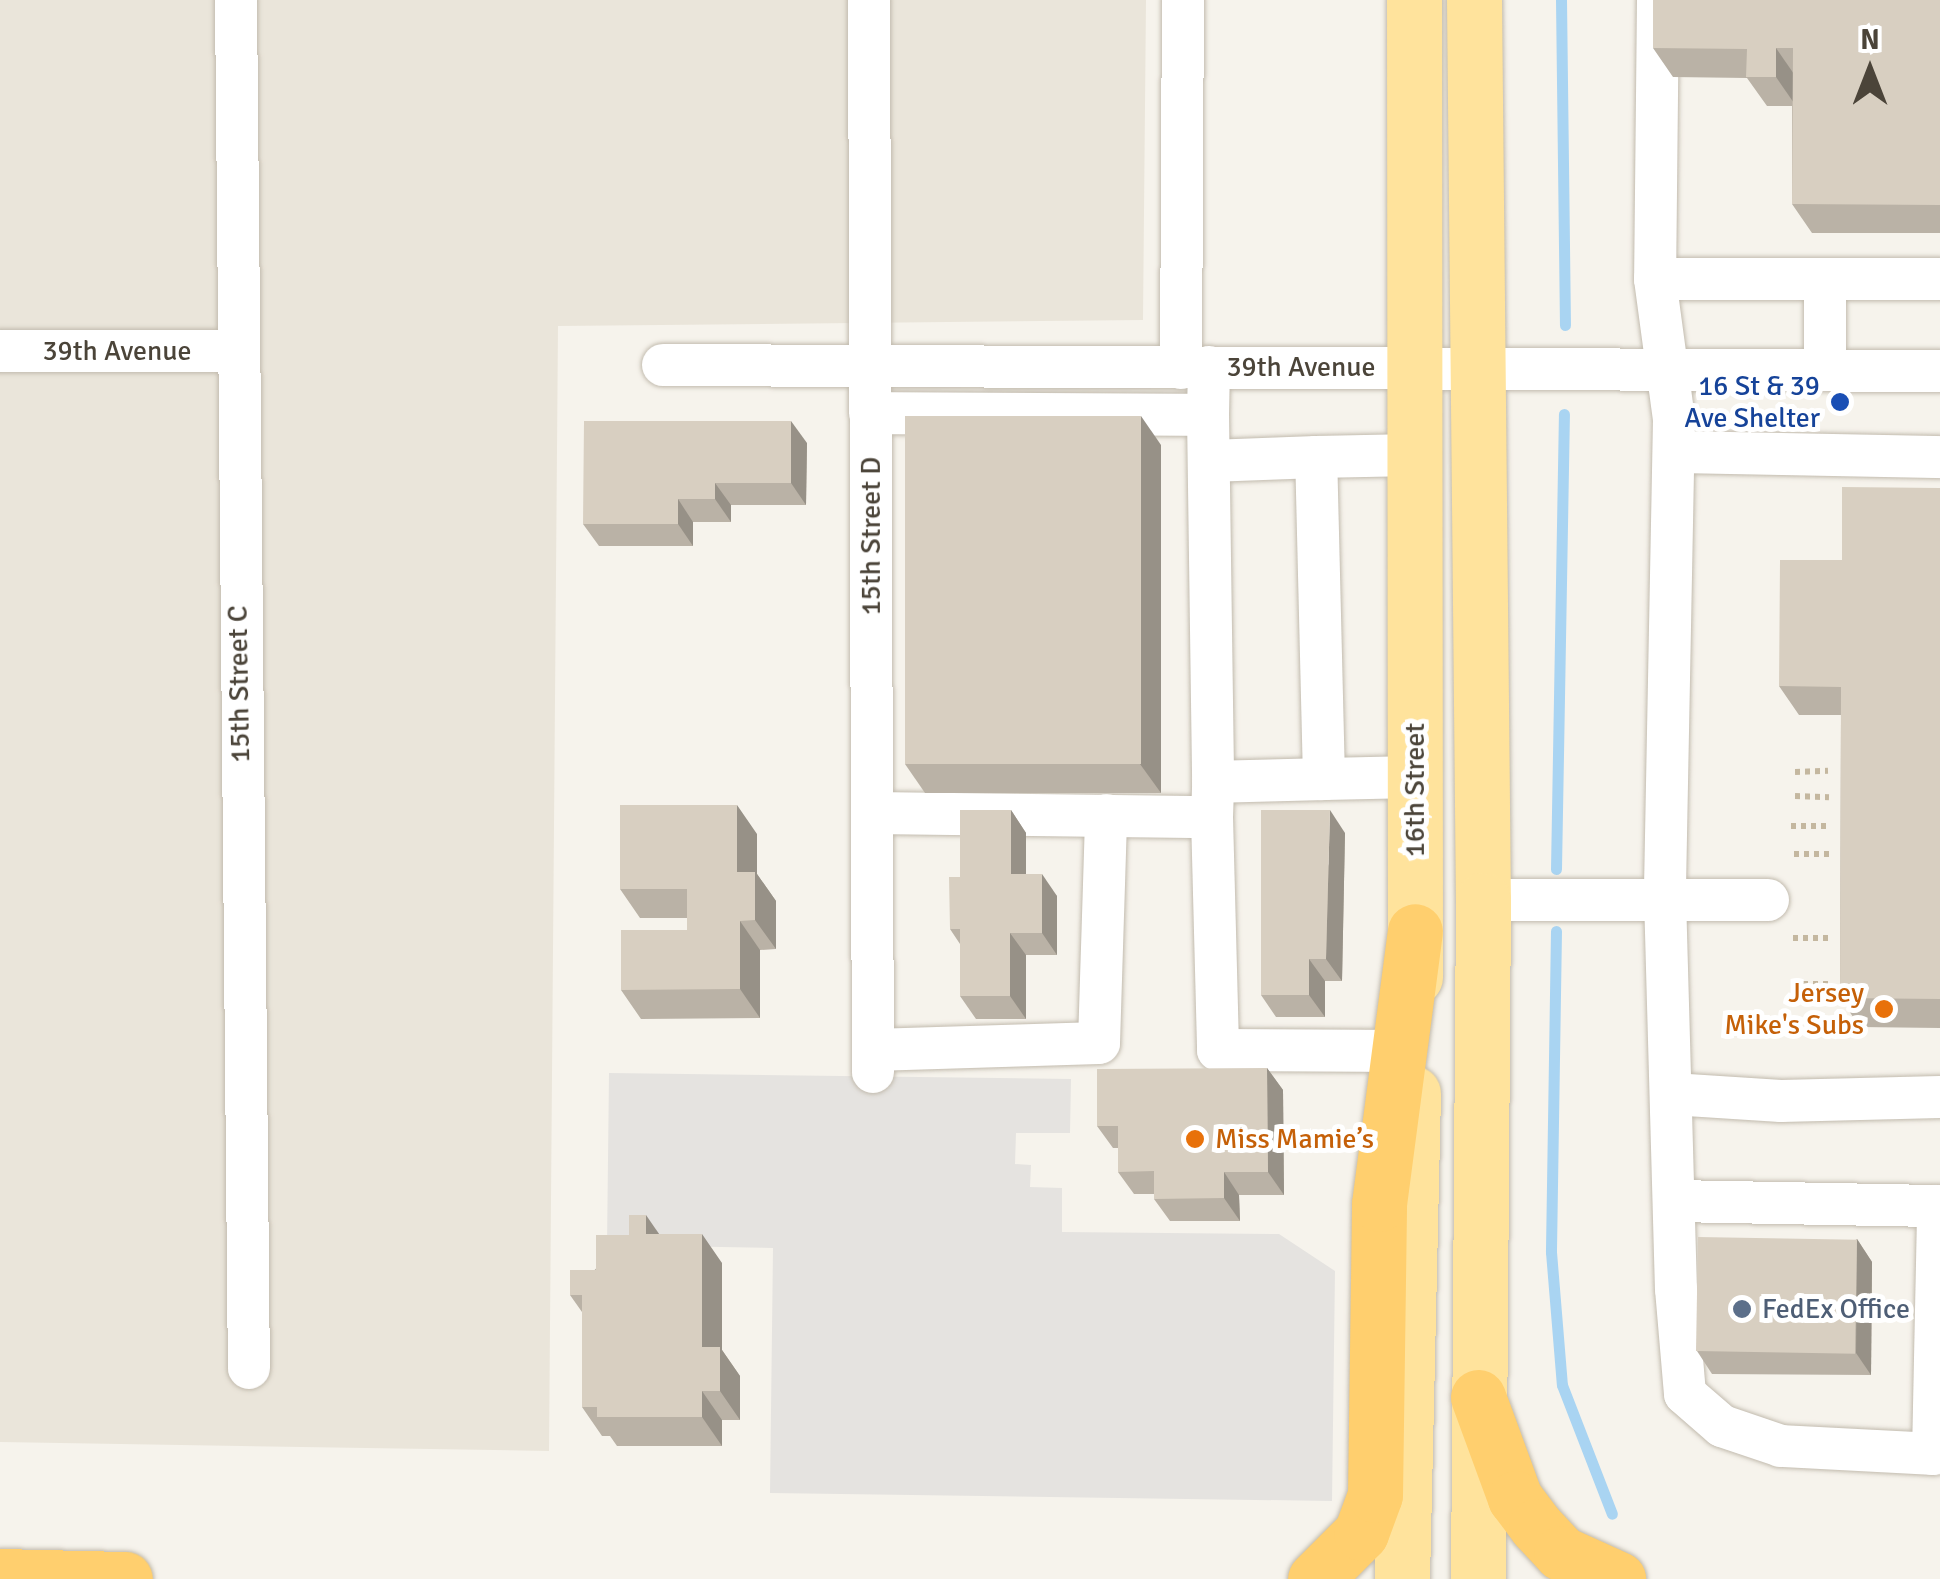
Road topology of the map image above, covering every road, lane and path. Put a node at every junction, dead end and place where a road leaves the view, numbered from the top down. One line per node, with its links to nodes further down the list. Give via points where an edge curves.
1 (236, 0): 10 (street, 15th Street C)
2 (869, 0): 14 (street, 15th Street D)
3 (1182, 0): 17 (street)
4 (1414, 0): 15 (main road, 16th Street)
5 (1474, 0): 12 (main road)
6 (1658, 0): 7 (street)
7 (1655, 278): 8 (street); 16 (street)
8 (1825, 279): 9 (street); 18 (street)
9 (1940, 279)
10 (235, 350): 11 (street, 39th Avenue); 53 (street, 15th Street C)
11 (0, 351)
12 (1474, 365): 15 (street, 39th Avenue); 16 (street, 39th Avenue); 41 (main road)
13 (663, 366): 14 (street, 39th Avenue)
14 (870, 366): 17 (street, 39th Avenue); 20 (street, 15th Street D)
15 (1414, 366): 17 (street, 39th Avenue); 23 (main road, 16th Street)
16 (1664, 366): 18 (street, 39th Avenue); 22 (street)
17 (1195, 368): 21 (street)
18 (1825, 369): 19 (street, 39th Avenue)
19 (1940, 371)
20 (870, 413): 21 (street, via 1106,425); 34 (street, 15th Street D)
21 (1208, 415): 26 (street)
22 (1674, 452): 25 (street); 40 (street)
23 (1414, 455): 24 (street); 29 (main road, 16th Street)
24 (1316, 457): 26 (street); 30 (street)
25 (1940, 457)
26 (1210, 462): 33 (street)
27 (1828, 771): 28 (path)
28 (1796, 772)
29 (1415, 777): 30 (street); 43 (main road, 16th Street)
30 (1324, 779): 33 (street)
31 (1795, 796): 32 (path)
32 (1828, 797)
33 (1212, 799): 35 (street); 48 (street, via 1218,1050)
34 (872, 813): 35 (street); 35 (street, 15th Street D, via 872,1061 1099,1043)
35 (1106, 815)
36 (1791, 826): 37 (path)
37 (1828, 826)
38 (1794, 854): 39 (path)
39 (1829, 854)
40 (1666, 897): 41 (street); 42 (street); 49 (street)
41 (1483, 900): 54 (main road)
42 (1768, 900)
43 (1415, 931): 48 (highway); 59 (main road, 16th Street)
44 (1793, 938): 45 (path)
45 (1829, 938)
46 (1793, 984): 47 (path)
47 (1829, 984)
48 (1396, 1051): 58 (highway, via 1379,1204 1375,1495 1360,1533)
49 (1672, 1094): 50 (street, via 1780,1101); 51 (street)
50 (1940, 1097)
51 (1674, 1202): 52 (street); 55 (street, via 1685,1394 1722,1426 1782,1446)
52 (1939, 1206): 55 (street)
53 (248, 1368)
54 (1478, 1396): 60 (main road); 61 (highway, via 1515,1498 1536,1526 1562,1553)
55 (1937, 1454)
56 (0, 1576): 57 (highway)
57 (126, 1579)
58 (1315, 1579)
59 (1402, 1579)
60 (1478, 1579)
61 (1618, 1579)

